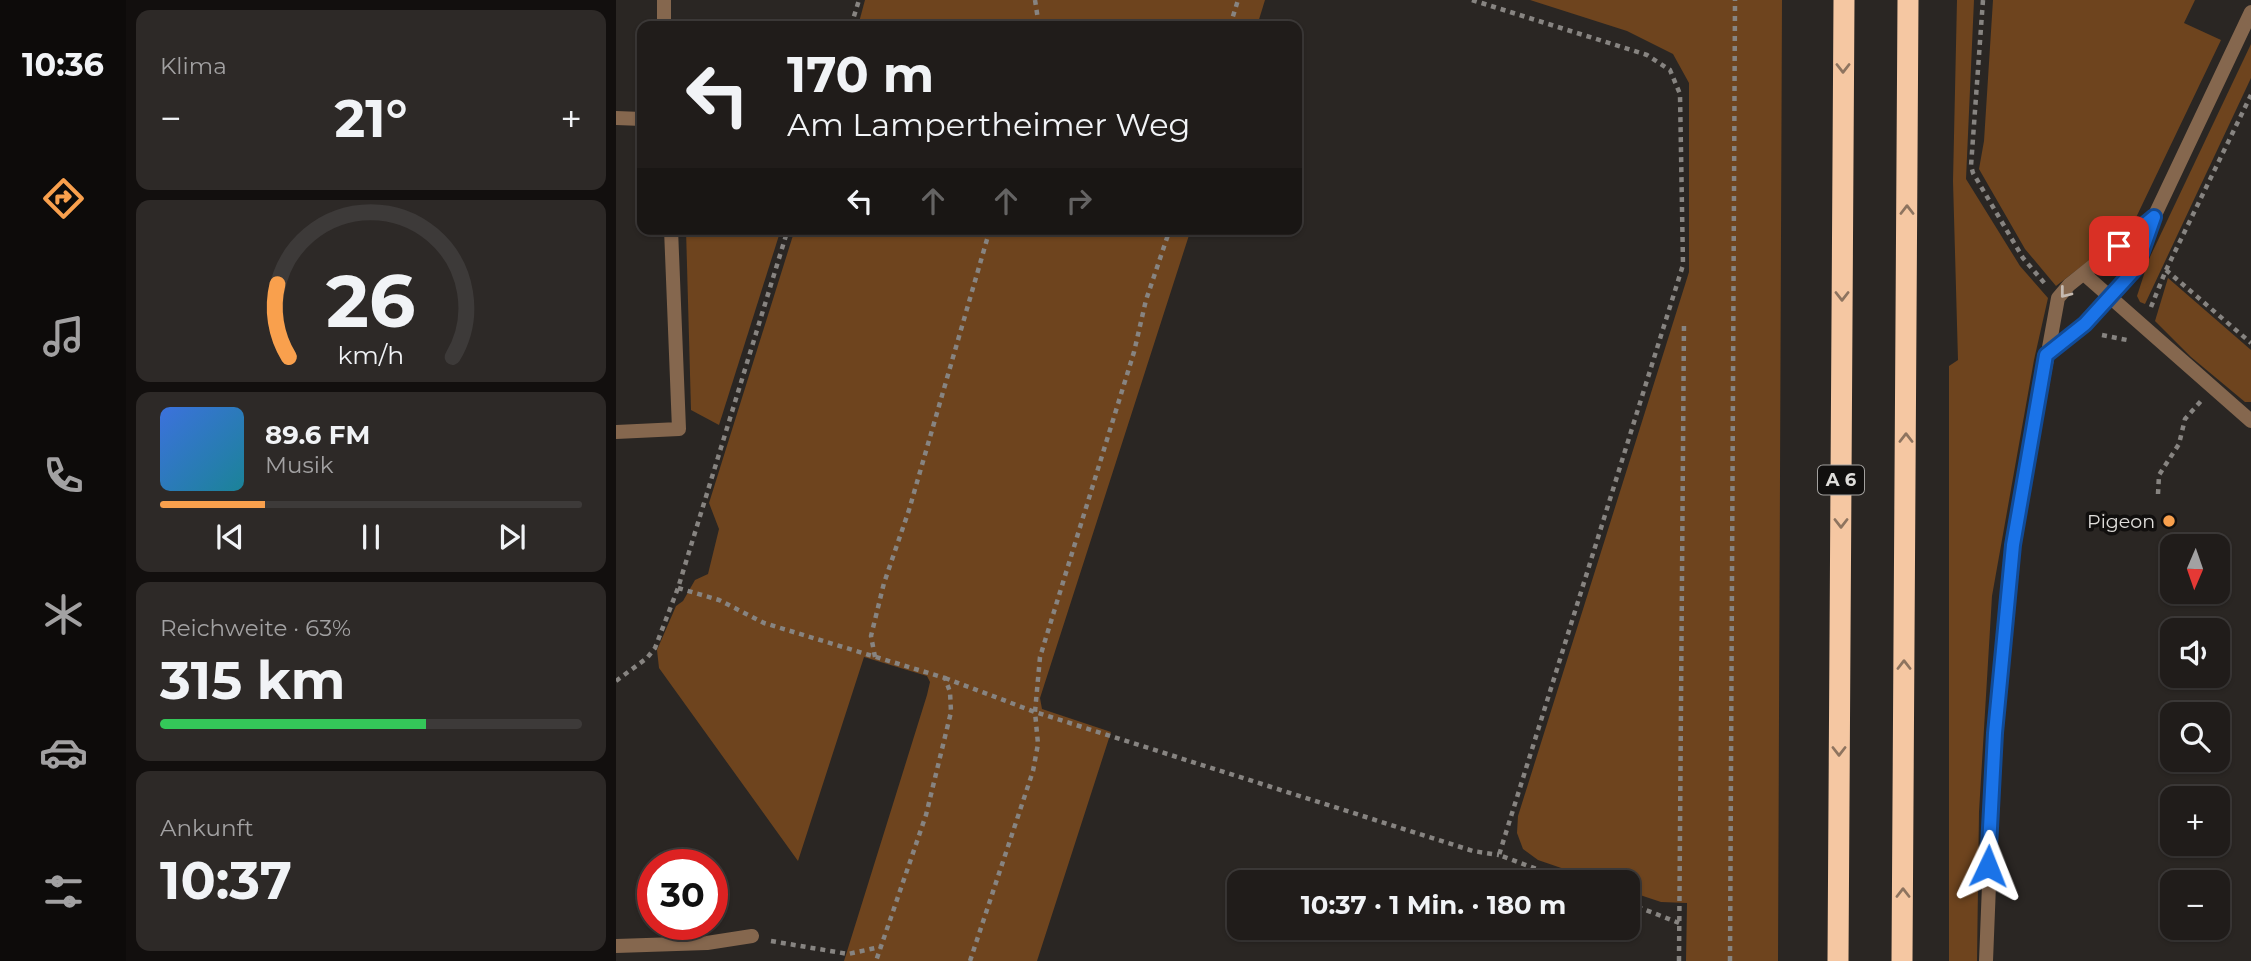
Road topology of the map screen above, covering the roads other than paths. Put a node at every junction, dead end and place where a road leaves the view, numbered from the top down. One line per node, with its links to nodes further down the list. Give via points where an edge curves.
1 (664, 0): 5 (street)
2 (1844, 0): 17 (highway, A 6, one-way to 17)
3 (1908, 0): 18 (highway, one-way to 3)
4 (2251, 12): 8 (street)
5 (664, 21)
6 (616, 118): 7 (street)
7 (637, 119)
8 (2154, 217): 10 (street); 11 (street, via 2136,268)
9 (671, 235): 14 (street, via 679,429)
10 (2084, 274): 11 (street); 12 (street, one-way to 12, via 2058,298)
11 (2110, 298): 12 (street); 13 (street)
12 (2046, 355): 19 (street, via 2013,545 1995,733)
13 (2251, 421)
14 (616, 432)
15 (752, 936): 16 (street, via 707,943)
16 (616, 946)
17 (1838, 961)
18 (1902, 961)
19 (1986, 961)

